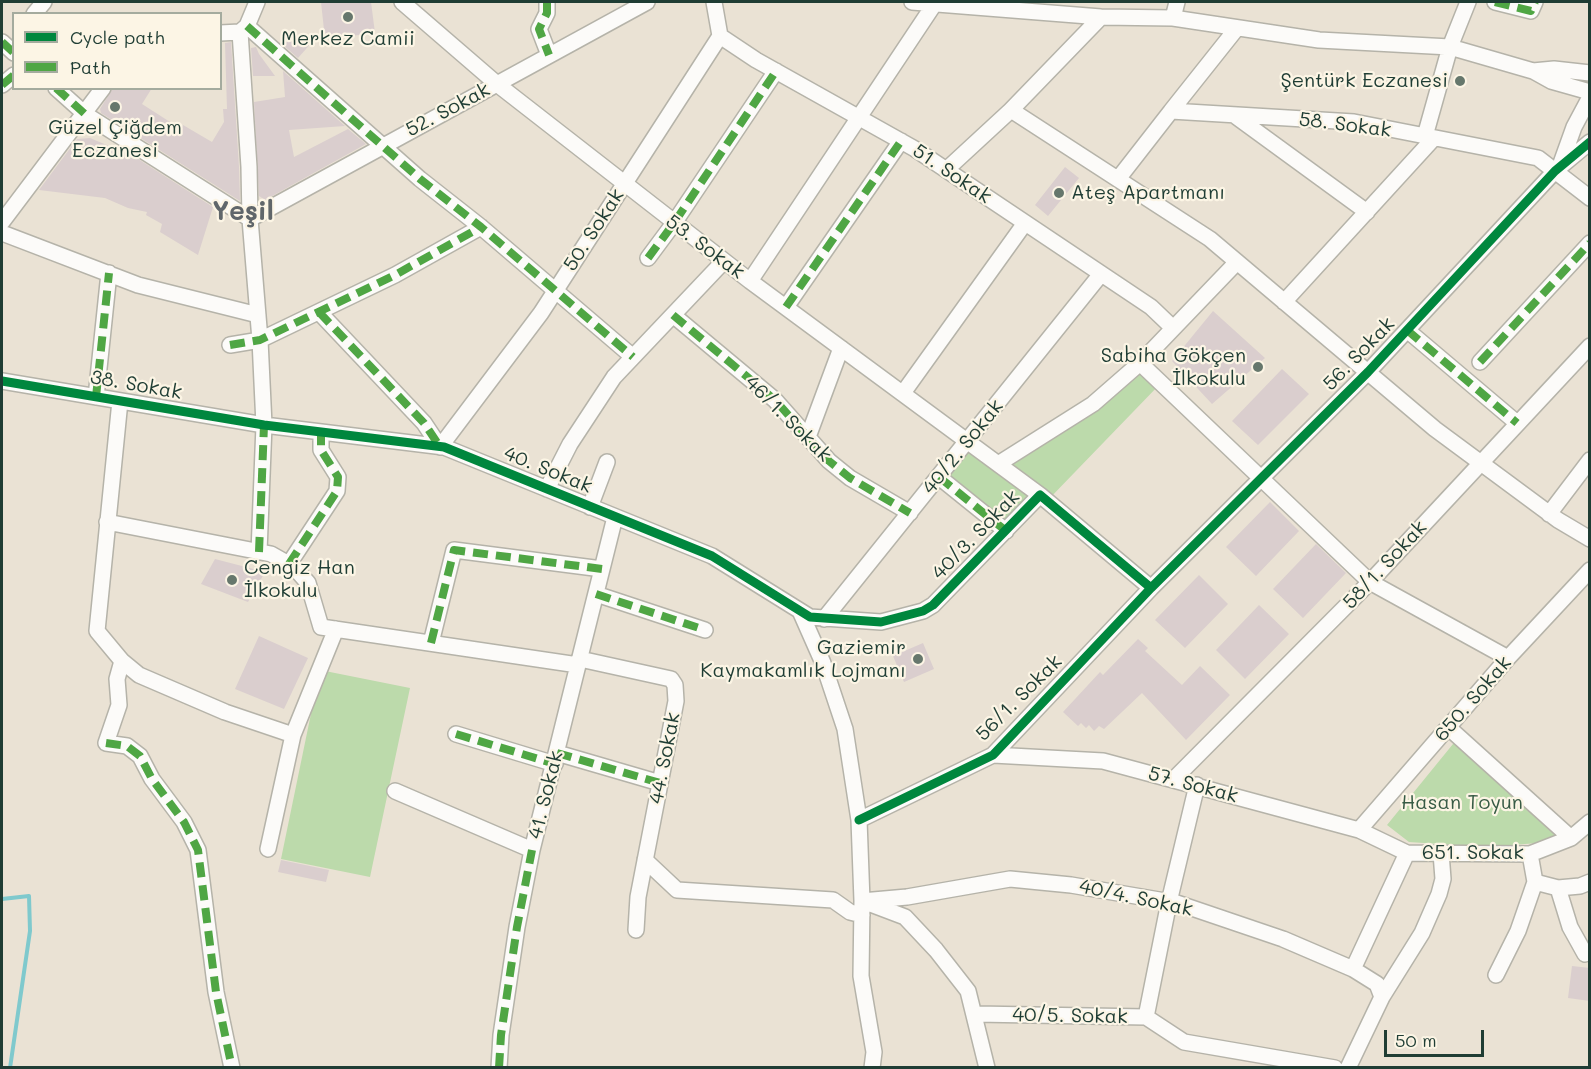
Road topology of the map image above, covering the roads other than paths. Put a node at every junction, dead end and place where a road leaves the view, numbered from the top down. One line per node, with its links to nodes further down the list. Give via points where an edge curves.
1 (257, 2): 15 (street)
2 (402, 2): 23 (street, 53. Sokak)
3 (547, 2): 19 (street, via 547,13 539,29)
4 (647, 2): 19 (street, 52. Sokak)
5 (714, 2): 17 (street)
6 (912, 2): 11 (street)
7 (1177, 2): 13 (street)
8 (1468, 2): 18 (street)
9 (1495, 2): 10 (street, via 1531,11)
10 (1535, 2)
11 (935, 3): 12 (street); 32 (street, 53. Sokak)
12 (1101, 17): 13 (street); 28 (street)
13 (1173, 18): 14 (street)
14 (1237, 28): 18 (street, via 1318,40); 29 (street)
15 (243, 29): 16 (street); 36 (street); 43 (street)
16 (222, 33)
17 (720, 36): 21 (street, 51. Sokak); 40 (street, 50. Sokak)
18 (1450, 47): 20 (street); 33 (street)
19 (549, 56): 23 (street, 52. Sokak)
20 (1533, 70): 22 (street); 26 (street, via 1551,81)
21 (776, 71): 32 (street, 51. Sokak); 46 (street)
22 (1590, 73)
23 (497, 84): 36 (street, 52. Sokak); 40 (street, 53. Sokak)
24 (58, 90): 30 (street)
25 (102, 90): 30 (street)
26 (1590, 92)
27 (1590, 97): 37 (street, 56. Sokak)
28 (1011, 110): 38 (street); 39 (street)
29 (1171, 111): 31 (street, 58. Sokak); 39 (street)
30 (85, 114): 43 (street); 44 (street)
31 (1234, 115): 33 (street, 58. Sokak, via 1354,122); 42 (street)
32 (858, 117): 34 (street, 51. Sokak); 55 (street, 53. Sokak)
33 (1430, 137): 37 (street, 58. Sokak, via 1538,158); 42 (street)
34 (902, 141): 38 (street, 51. Sokak); 58 (street)
35 (1590, 142): 37 (street, 56. Sokak)
36 (382, 145): 43 (street, 52. Sokak); 47 (street)
37 (1558, 169): 41 (street, 58. Sokak); 63 (street, 56. Sokak)
38 (946, 170): 45 (street, 51. Sokak)
39 (1118, 179): 52 (street, via 1210,239)
40 (624, 185): 46 (street, 53. Sokak); 56 (street, 50. Sokak)
41 (1590, 198)
42 (1367, 212): 57 (street)
43 (250, 219): 60 (street)
44 (2, 222)
45 (1025, 223): 54 (street, 51. Sokak); 73 (street)
46 (674, 224): 50 (street); 51 (street, 53. Sokak)
47 (481, 227): 56 (street); 59 (street)
48 (2, 233): 53 (street)
49 (1590, 243): 69 (street)
50 (648, 258)
51 (724, 261): 55 (street, 53. Sokak); 61 (street)
52 (1237, 262): 57 (street); 62 (street, 40/3. Sokak)
53 (109, 273): 60 (street, via 138,285); 74 (street)
54 (1101, 274): 62 (street, 51. Sokak); 80 (street, 40/2. Sokak)
55 (750, 281): 58 (street)
56 (555, 291): 68 (street); 81 (street, 50. Sokak)
57 (1284, 302): 71 (street)
58 (786, 307): 67 (street)
59 (319, 312): 64 (street); 81 (street, via 424,423)
60 (258, 315): 64 (street)
61 (673, 315): 68 (street); 79 (street, 46/1. Sokak, via 775,400)
62 (1173, 328): 70 (street, 40/3. Sokak)
63 (1407, 330): 71 (street, 56. Sokak); 76 (street)
64 (260, 340): 65 (street); 77 (street)
65 (230, 345)
66 (1590, 346): 76 (street, 58/1. Sokak)
67 (841, 348): 73 (street); 79 (street)
68 (633, 357): 88 (street, via 614,377 570,444)
69 (1480, 362)
70 (1140, 363): 85 (street, 40/3. Sokak, via 1093,404); 87 (street)
71 (1368, 372): 84 (street); 87 (street, 56. Sokak)
72 (2, 381): 74 (street, 38. Sokak)
73 (903, 393): 80 (street)
74 (96, 397): 75 (street, 38. Sokak)
75 (120, 401): 77 (street, 38. Sokak); 94 (street)
76 (1517, 423): 84 (street, 58/1. Sokak)
77 (264, 425): 78 (street, 40. Sokak); 97 (street)
78 (321, 432): 81 (street, 40. Sokak); 98 (street, via 321,450 338,477 337,491)
79 (808, 437): 91 (street, 46/1. Sokak, via 850,478)
80 (968, 441): 85 (street); 86 (street, 40/2. Sokak)
81 (440, 447): 88 (street, 40. Sokak)
82 (1590, 460): 92 (street)
83 (607, 462): 90 (street)
84 (1480, 462): 92 (street); 101 (street, 58/1. Sokak)
85 (998, 464): 89 (street)
86 (939, 477): 91 (street, 40/2. Sokak); 95 (street)
87 (1262, 477): 101 (street); 102 (street, 56. Sokak)
88 (547, 489): 90 (street, 40. Sokak)
89 (1040, 495): 95 (street, 40/3. Sokak); 102 (street, 40/3. Sokak)
90 (590, 507): 93 (street, 40. Sokak)
91 (910, 513): 105 (street, 40/2. Sokak)
92 (1549, 514): 96 (street)
93 (615, 517): 99 (street, 41. Sokak); 104 (street, 40. Sokak, via 712,556)
94 (107, 522): 97 (street); 110 (street, via 97,631)
95 (1006, 531): 105 (street, 40/3. Sokak, via 923,611 887,621)
96 (1590, 539)
97 (259, 552): 98 (street)
98 (289, 564): 106 (street, via 308,583)
99 (602, 569): 103 (street, 41. Sokak); 108 (street, via 454,550)
100 (1590, 570): 109 (street, 650. Sokak)
101 (1370, 582): 109 (street); 117 (street, 58/1. Sokak)
102 (1151, 588): 115 (street, 56/1. Sokak)
103 (596, 594): 107 (street); 111 (street, 41. Sokak)
104 (800, 611): 105 (street, 40/3. Sokak); 121 (street, via 845,729)
105 (824, 619)
106 (328, 628): 108 (street, 44. Sokak); 114 (street)
107 (705, 630)
108 (431, 643): 111 (street, 44. Sokak)
109 (1508, 658): 112 (street, 650. Sokak)
110 (122, 661): 114 (street, via 140,675 183,695); 144 (street, via 117,679 119,705 106,743 127,746 140,756 198,850 216,992)
111 (579, 662): 116 (street, 41. Sokak); 118 (street, 44. Sokak, via 671,679 676,701)
112 (1449, 728): 123 (street, 650. Sokak); 124 (street)
113 (456, 734): 116 (street)
114 (293, 735): 126 (street)
115 (993, 754): 117 (street, 57. Sokak, via 1103,761); 121 (street, 56/1. Sokak)
116 (556, 758): 118 (street); 127 (street, 41. Sokak)
117 (1174, 778): 119 (street, 57. Sokak)
118 (660, 783): 131 (street, 44. Sokak)
119 (1197, 785): 123 (street, 57. Sokak); 135 (street)
120 (395, 791): 127 (street, 41. Sokak)
121 (859, 820): 136 (street)
122 (1590, 822): 124 (street, 651. Sokak)
123 (1359, 830): 125 (street, 57. Sokak)
124 (1571, 838): 130 (street, 651. Sokak)
125 (1387, 843): 128 (street, 651. Sokak)
126 (268, 849)
127 (532, 850): 145 (street, via 515,938)
128 (1407, 853): 129 (street, 651. Sokak); 139 (street)
129 (1441, 853): 130 (street, 651. Sokak); 141 (street, via 1443,879 1439,894 1422,933)
130 (1530, 854): 132 (street)
131 (645, 860): 136 (street, via 678,890 833,900 850,912); 137 (street, 44. Sokak)
132 (1535, 882): 134 (street); 140 (street, via 1518,931)
133 (1590, 882): 134 (street)
134 (1558, 888): 138 (street, via 1570,927)
135 (1169, 902): 136 (street, 40/4. Sokak, via 1010,879); 139 (street, 40/4. Sokak, via 1283,939); 143 (street)
136 (862, 908): 142 (street, via 905,917 968,991); 146 (street, via 861,976 874,1052)
137 (636, 930)
138 (1585, 954)
139 (1353, 969): 141 (street, via 1377,984)
140 (1496, 975)
141 (1382, 997): 149 (street)
142 (976, 1014): 143 (street, 40/5. Sokak); 147 (street)
143 (1146, 1017): 148 (street, 40/5. Sokak, via 1184,1042)
144 (232, 1068)
145 (499, 1068)
146 (872, 1068)
147 (987, 1068)
148 (1335, 1068)
149 (1348, 1068)

